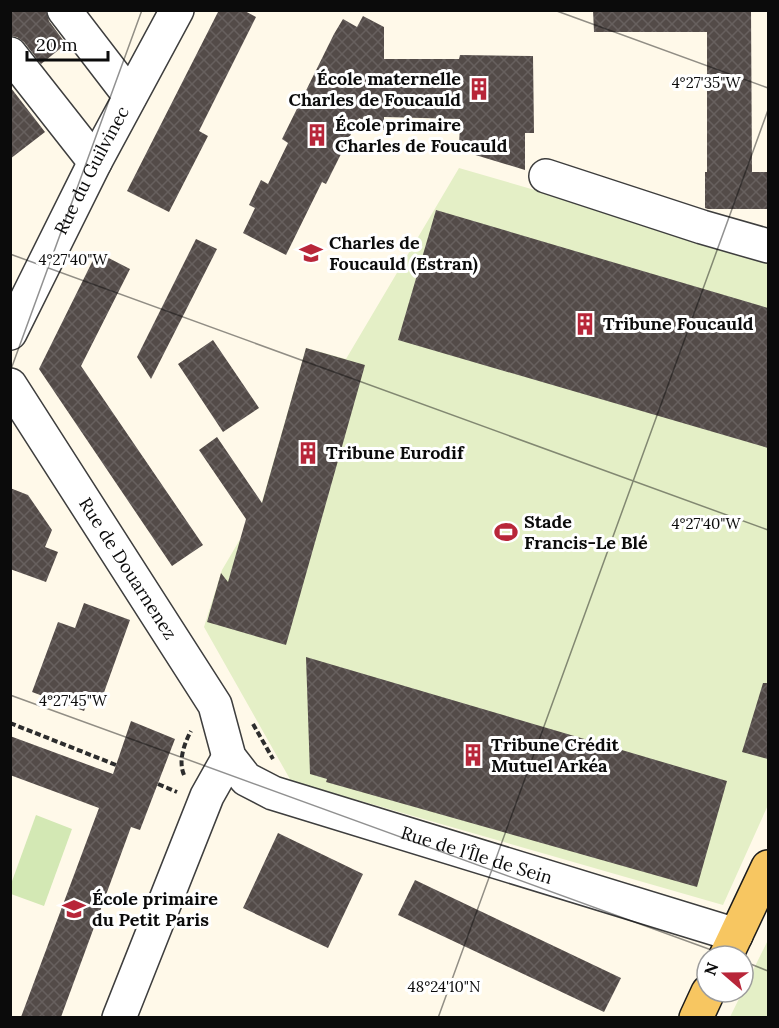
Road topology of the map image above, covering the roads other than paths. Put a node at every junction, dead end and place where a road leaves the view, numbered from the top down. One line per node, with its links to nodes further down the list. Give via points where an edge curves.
1 (64, 10): 4 (street)
2 (177, 10): 4 (street, Rue du Guilvinec)
3 (10, 54): 5 (street)
4 (130, 96): 5 (street, Rue du Guilvinec)
5 (95, 162): 8 (street, Rue du Guilvinec)
6 (546, 176): 7 (street)
7 (768, 246)
8 (10, 333)
9 (10, 385): 10 (street, Rue de Douarnenez, via 215,705)
10 (229, 757): 12 (street, Rue de l'Île de Sein, via 246,779 273,793); 14 (street, via 207,796)
11 (768, 867): 13 (main road)
12 (728, 944)
13 (731, 944)
14 (119, 1017)

